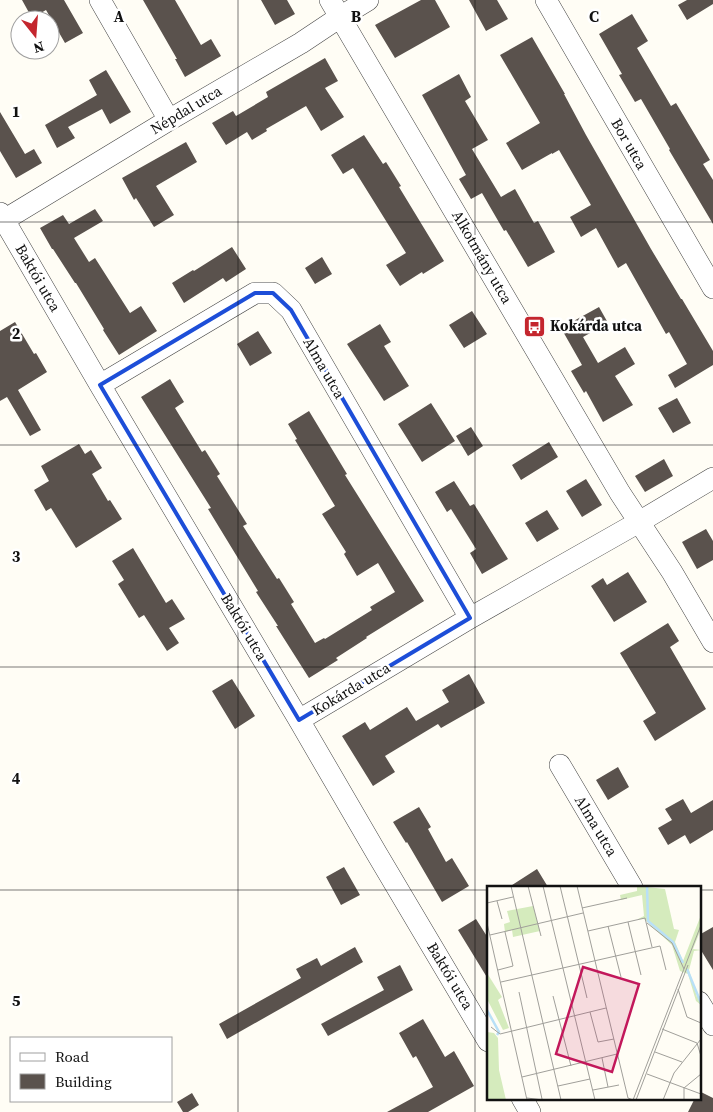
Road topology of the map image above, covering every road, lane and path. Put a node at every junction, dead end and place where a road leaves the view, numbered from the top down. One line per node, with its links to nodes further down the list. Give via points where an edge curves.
1 (100, 0): 5 (street)
2 (368, 0): 4 (street, Népdal utca)
3 (546, 0): 7 (street, Bor utca)
4 (335, 8): 5 (street, Népdal utca, via 301,43); 10 (street, Alkotmány utca)
5 (169, 120): 6 (street, Népdal utca)
6 (2, 217): 8 (street, Baktói utca)
7 (713, 288)
8 (100, 385): 11 (street, Alma utca, via 255,293 274,293 291,310); 13 (street, Baktói utca)
9 (713, 478): 10 (street, Kokárda utca)
10 (639, 522): 11 (street, Kokárda utca); 12 (street, Alkotmány utca)
11 (470, 618): 13 (street, Kokárda utca)
12 (713, 642)
13 (299, 720): 18 (street, Baktói utca)
14 (560, 766): 15 (street, Alma utca)
15 (631, 886)
16 (700, 1004): 17 (street)
17 (713, 1025)
18 (487, 1038)
19 (523, 1100): 20 (street)
20 (530, 1112)

